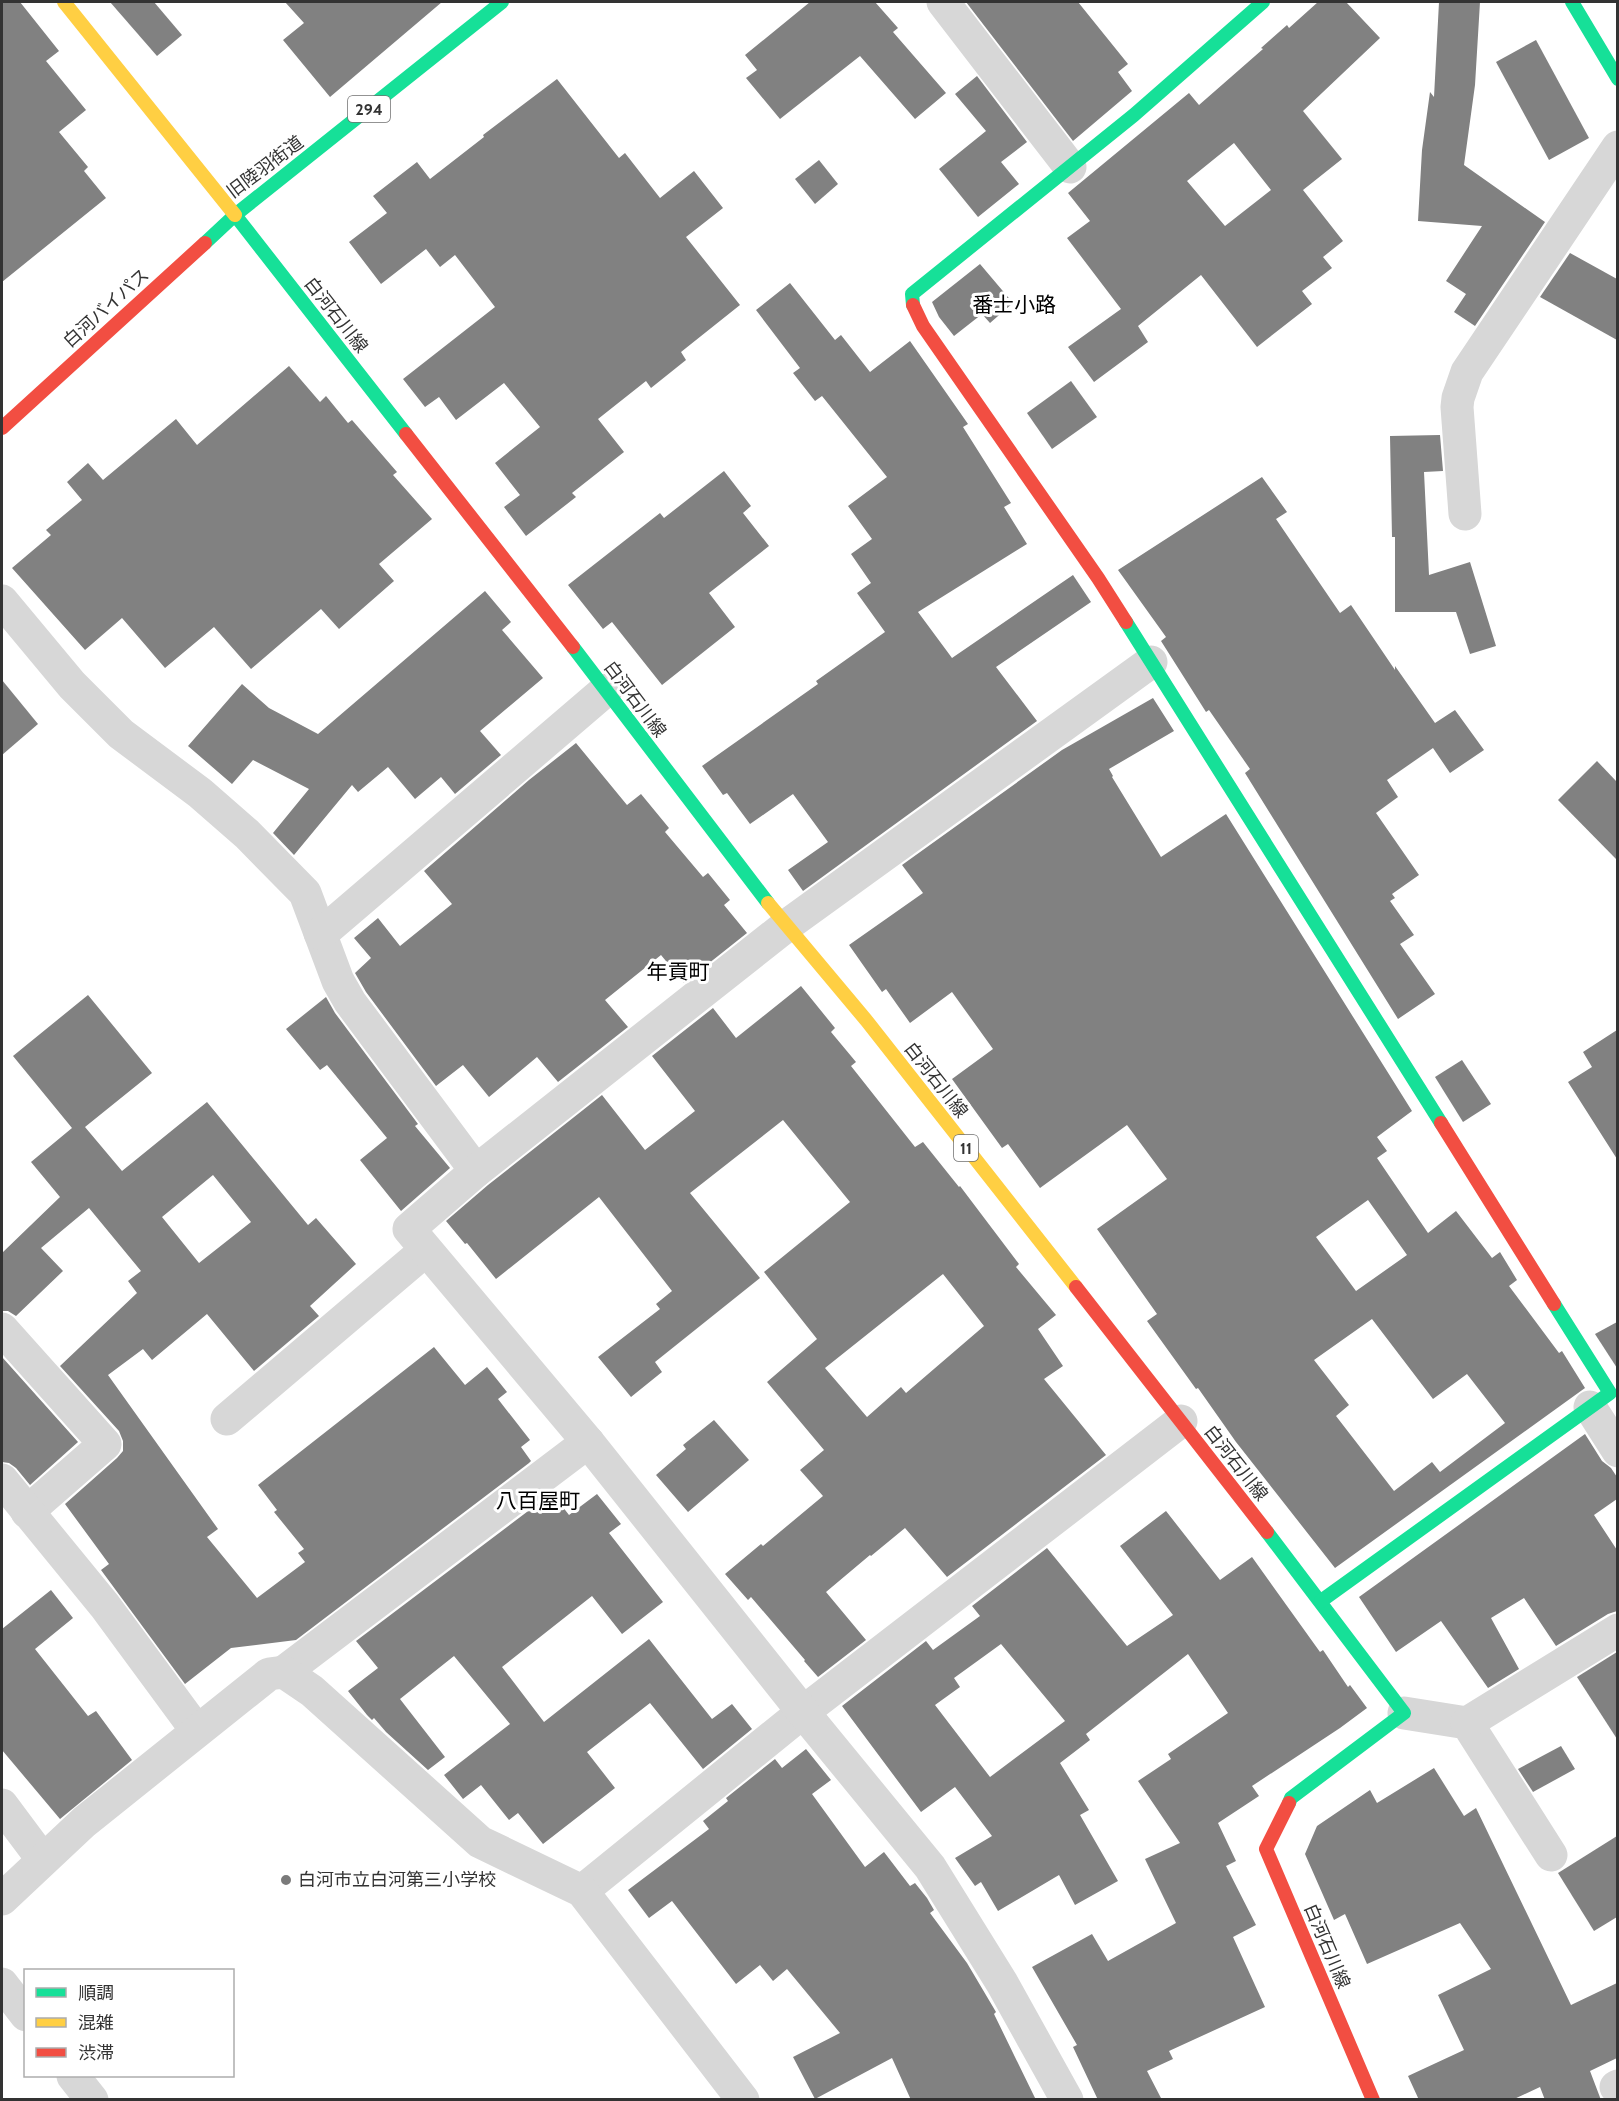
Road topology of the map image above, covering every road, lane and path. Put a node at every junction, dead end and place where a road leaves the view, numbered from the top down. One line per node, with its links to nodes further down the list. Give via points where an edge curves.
1 (64, 2): 9 (main road, 旧陸羽街道)
2 (502, 2): 9 (main road, 旧陸羽街道 / 294)
3 (943, 2): 8 (street)
4 (1263, 2): 8 (main road)
5 (1572, 2): 6 (main road)
6 (1617, 79)
7 (1617, 147): 11 (street, via 1467,372 1457,407)
8 (1070, 167): 13 (main road, via 912,294 912,303 923,326 1098,578)
9 (235, 215): 10 (main road, 白河バイパス / 294); 14 (main road, 白河石川線 / 11)
10 (2, 428)
11 (1465, 514)
12 (2, 601): 16 (street, via 72,685 122,734 208,800 305,893)
13 (1151, 662): 15 (street); 20 (main road)
14 (606, 690): 15 (main road, 白河石川線 / 11); 16 (street)
15 (786, 926): 17 (street); 22 (main road, 白河石川線 / 11, via 866,1020)
16 (320, 933): 17 (street, via 350,1002)
17 (476, 1171): 18 (street, via 409,1229)
18 (426, 1250): 21 (street); 23 (street)
19 (2, 1329): 26 (street, via 105,1444)
20 (1606, 1399): 24 (street); 27 (main road)
21 (227, 1419)
22 (1181, 1421): 27 (main road, 白河石川線 / 11); 30 (street)
23 (588, 1443): 29 (street); 30 (street)
24 (1617, 1451)
25 (2, 1480): 26 (street)
26 (27, 1512): 33 (street, via 105,1606)
27 (1321, 1601): 31 (main road, 白河石川線 / 11)
28 (1617, 1630): 32 (street)
29 (284, 1672): 33 (street, via 269,1674); 37 (street, via 312,1692 480,1842)
30 (803, 1712): 37 (street); 44 (street, via 930,1867 1002,1983)
31 (1404, 1713): 32 (street); 45 (main road, 白河石川線, via 1292,1798 1266,1849)
32 (1467, 1723): 35 (street)
33 (197, 1731): 36 (street)
34 (2, 1805): 36 (street)
35 (1551, 1855)
36 (43, 1860): 38 (street)
37 (582, 1891): 43 (street)
38 (2, 1899)
39 (2, 1984): 40 (street)
40 (24, 2012)
41 (74, 2077): 42 (street)
42 (92, 2100)
43 (743, 2100)
44 (1067, 2100)
45 (1373, 2100)

